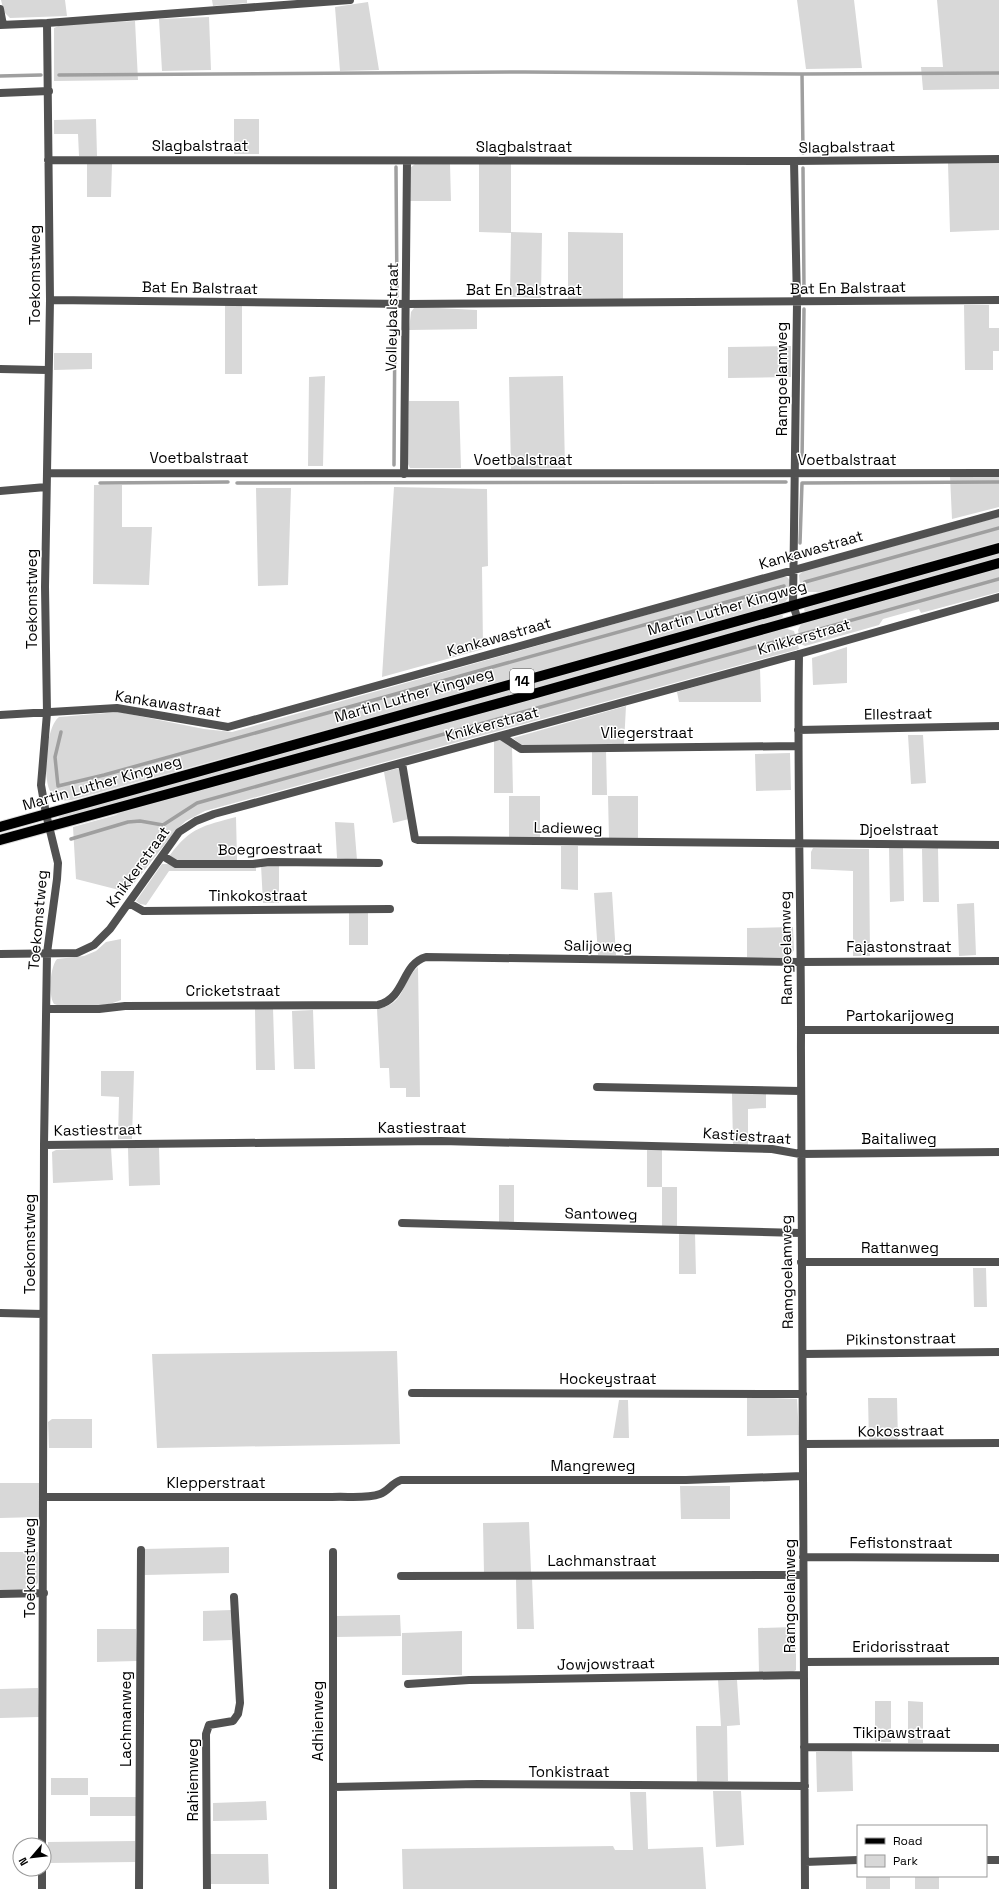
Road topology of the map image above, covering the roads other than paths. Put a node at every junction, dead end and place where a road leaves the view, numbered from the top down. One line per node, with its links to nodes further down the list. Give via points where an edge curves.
1 (350, 0): 2 (street)
2 (332, 1): 4 (street)
3 (0, 8): 5 (street)
4 (47, 23): 5 (street); 6 (street, Toekomstweg)
5 (2, 25)
6 (49, 91): 7 (street); 9 (street, Toekomstweg)
7 (0, 93)
8 (999, 159): 11 (street, Slagbalstraat)
9 (48, 160): 10 (street, Slagbalstraat); 12 (street, Toekomstweg)
10 (407, 161): 11 (street, Slagbalstraat); 15 (street, Volleybalstraat)
11 (794, 161): 14 (street, Ramgoelamweg)
12 (50, 300): 15 (street, Bat En Balstraat); 17 (street, Toekomstweg)
13 (999, 300): 14 (street, Bat En Balstraat)
14 (797, 303): 15 (street, Bat En Balstraat); 21 (street, Ramgoelamweg)
15 (407, 304): 20 (street, Volleybalstraat)
16 (0, 369): 17 (street)
17 (47, 370): 18 (street, Toekomstweg)
18 (47, 473): 20 (street, Voetbalstraat); 22 (street, Toekomstweg)
19 (999, 473): 21 (street, Voetbalstraat)
20 (404, 474): 21 (street, Voetbalstraat)
21 (796, 474): 27 (street, Ramgoelamweg)
22 (46, 487): 23 (street); 32 (street, Toekomstweg)
23 (0, 491)
24 (999, 513): 27 (street, Kankawastraat)
25 (999, 548): 29 (main road, Martin Luther Kingweg / 14)
26 (999, 563): 30 (main road, Martin Luther Kingweg / 14)
27 (795, 569): 29 (street, Ramgoelamweg); 32 (street, Kankawastraat, via 228,727 117,708)
28 (999, 597): 31 (street, Knikkerstraat)
29 (793, 605): 30 (street, Ramgoelamweg); 39 (main road, Martin Luther Kingweg / 14)
30 (798, 620): 41 (main road, Martin Luther Kingweg / 14)
31 (799, 654): 35 (street, Ramgoelamweg); 36 (street, Knikkerstraat)
32 (47, 713): 33 (street, Kankawastraat); 39 (street, Toekomstweg, via 41,785)
33 (0, 715)
34 (999, 726): 35 (street, Ellestraat)
35 (798, 730): 37 (street, Ramgoelamweg)
36 (501, 736): 37 (street, Vliegerstraat, via 521,749); 38 (street, Knikkerstraat)
37 (797, 746): 43 (street, Ramgoelamweg)
38 (402, 763): 43 (street, Ladieweg, via 417,840); 45 (street, Knikkerstraat, via 196,821 179,832)
39 (46, 814): 40 (main road, Martin Luther Kingweg / 14); 41 (street, Toekomstweg)
40 (0, 827)
41 (49, 827): 42 (main road, Martin Luther Kingweg / 14); 49 (street, Toekomstweg, via 58,868)
42 (0, 840)
43 (799, 844): 44 (street, Djoelstraat); 52 (street, Ramgoelamweg)
44 (999, 845)
45 (163, 856): 46 (street, Boegroestraat, via 176,864); 47 (street, Knikkerstraat)
46 (379, 863)
47 (129, 903): 48 (street, Tinkokostraat, via 143,911); 49 (street, Knikkerstraat, via 102,938 86,950 77,953)
48 (390, 909)
49 (47, 953): 50 (street, Knikkerstraat); 54 (street, Toekomstweg)
50 (0, 954)
51 (999, 961): 52 (street, Fajastonstraat)
52 (799, 962): 53 (street, Salijoweg, via 426,957 415,963); 55 (street, Ramgoelamweg)
53 (405, 977): 54 (street, Cricketstraat, via 399,991 390,1001 370,1006 133,1006)
54 (47, 1009): 59 (street, Toekomstweg)
55 (801, 1030): 56 (street, Partokarijoweg); 58 (street, Ramgoelamweg)
56 (999, 1030)
57 (596, 1087): 58 (street)
58 (800, 1091): 61 (street, Ramgoelamweg)
59 (44, 1145): 61 (street, Kastiestraat, via 441,1141 772,1149); 67 (street, Toekomstweg)
60 (999, 1152): 61 (street, Baitaliweg)
61 (800, 1154): 63 (street, Ramgoelamweg)
62 (402, 1223): 63 (street, Santoweg)
63 (800, 1233): 64 (street, Ramgoelamweg)
64 (801, 1262): 65 (street, Rattanweg); 69 (street, Ramgoelamweg)
65 (999, 1262)
66 (0, 1313): 67 (street)
67 (43, 1314): 76 (street, Toekomstweg)
68 (999, 1352): 69 (street, Pikinstonstraat)
69 (803, 1354): 71 (street, Ramgoelamweg)
70 (412, 1393): 71 (street, Hockeystraat)
71 (803, 1394): 73 (street, Ramgoelamweg)
72 (999, 1443): 73 (street, Kokosstraat)
73 (803, 1444): 74 (street, Ramgoelamweg)
74 (803, 1476): 75 (street, Mangreweg, via 686,1480 401,1480 393,1483); 79 (street, Ramgoelamweg)
75 (387, 1490): 76 (street, Klepperstraat, via 374,1495 332,1497)
76 (44, 1497): 83 (street, Toekomstweg)
77 (141, 1550): 101 (street, Lachmanweg)
78 (333, 1552): 93 (street, Adhienweg)
79 (803, 1557): 80 (street, Fefistonstraat); 81 (street, Ramgoelamweg)
80 (999, 1558)
81 (803, 1575): 82 (street, Lachmanstraat); 87 (street, Ramgoelamweg)
82 (401, 1576)
83 (44, 1593): 84 (street); 94 (street, Toekomstweg)
84 (0, 1594)
85 (234, 1597): 102 (street, Rahiemweg, via 240,1703 238,1714 233,1721 209,1725 206,1734)
86 (999, 1661): 87 (street, Eridorisstraat)
87 (804, 1662): 88 (street, Ramgoelamweg)
88 (804, 1675): 89 (street, Jowjowstraat, via 469,1680); 90 (street, Ramgoelamweg)
89 (408, 1684)
90 (804, 1747): 91 (street, Tikipawstraat); 92 (street, Ramgoelamweg)
91 (999, 1748)
92 (805, 1786): 93 (street, Tonkistraat, via 478,1784); 98 (street, Ramgoelamweg)
93 (333, 1787): 103 (street, Adhienweg)
94 (42, 1837)
95 (857, 1860): 98 (street)
96 (987, 1860): 97 (street)
97 (999, 1860)
98 (805, 1862): 104 (street, Ramgoelamweg)
99 (42, 1877): 100 (street)
100 (42, 1889)
101 (139, 1889)
102 (207, 1889)
103 (333, 1889)
104 (805, 1889)

